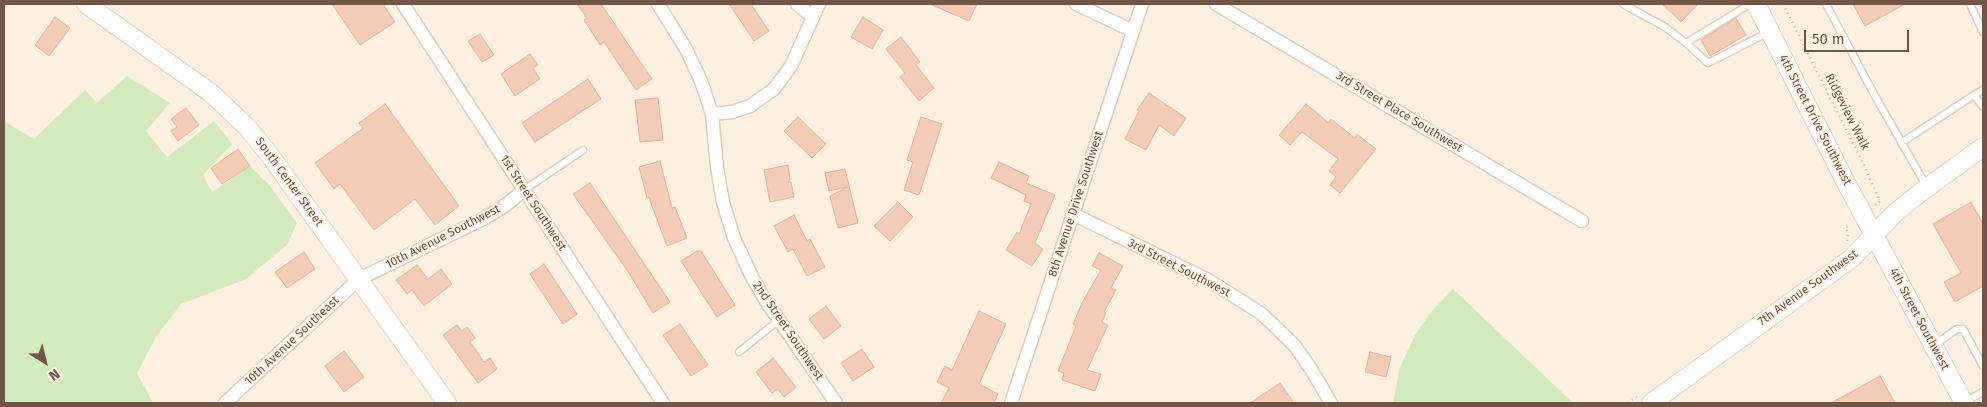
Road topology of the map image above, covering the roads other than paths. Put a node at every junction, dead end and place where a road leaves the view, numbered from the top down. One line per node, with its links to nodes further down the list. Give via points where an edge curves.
1 (86, 4): 32 (street, South Center Street, via 230,109 269,154)
2 (402, 4): 28 (street, 1st Street Southwest)
3 (658, 4): 23 (street, 2nd Street Southwest, via 686,49)
4 (797, 4): 15 (street)
5 (819, 4): 15 (street)
6 (1076, 4): 16 (street)
7 (1142, 4): 16 (street, 8th Avenue Drive Southwest)
8 (1216, 4): 30 (street, 3rd Street Place Southwest)
9 (1623, 4): 14 (lane)
10 (1750, 4): 19 (lane)
11 (1756, 4): 17 (street, 4th Street Drive Southwest)
12 (1826, 4): 24 (lane)
13 (1970, 4): 18 (lane)
14 (1635, 6): 19 (lane)
15 (813, 17): 23 (street, via 791,66 774,90 750,106)
16 (1133, 31): 29 (street, 8th Avenue Drive Southwest)
17 (1770, 32): 19 (lane, via 1708,64); 31 (street, 4th Street Drive Southwest)
18 (1983, 32)
19 (1686, 43)
20 (1983, 90): 21 (lane)
21 (1974, 95): 22 (lane); 24 (lane)
22 (1983, 107)
23 (712, 114): 33 (street, 2nd Street Southwest, via 723,202 734,238 752,277)
24 (1901, 143): 27 (lane)
25 (1983, 147): 27 (street, 7th Avenue Southwest)
26 (584, 150): 28 (lane)
27 (1927, 187): 31 (street, 7th Avenue Southwest, via 1895,213)
28 (524, 190): 32 (street, 10th Avenue Southwest, via 485,218); 41 (street, 1st Street Southwest)
29 (1073, 214): 43 (street, 8th Avenue Drive Southwest); 44 (street, 3rd Street Southwest, via 1210,281 1262,314 1295,346)
30 (1582, 220)
31 (1875, 235): 34 (street, 4th Street Southwest); 45 (street, 7th Avenue Southwest, via 1852,258)
32 (359, 279): 39 (street, 10th Avenue Southeast); 40 (street, South Center Street)
33 (779, 320): 35 (lane); 42 (street, 2nd Street Southwest)
34 (1933, 345): 36 (lane, via 1957,330 1963,330); 38 (street, 4th Street Southwest)
35 (738, 352)
36 (1983, 366)
37 (1983, 392): 38 (lane)
38 (1964, 402)
39 (225, 403)
40 (448, 403)
41 (662, 403)
42 (836, 403)
43 (1011, 403)
44 (1331, 403)
45 (1651, 403)

